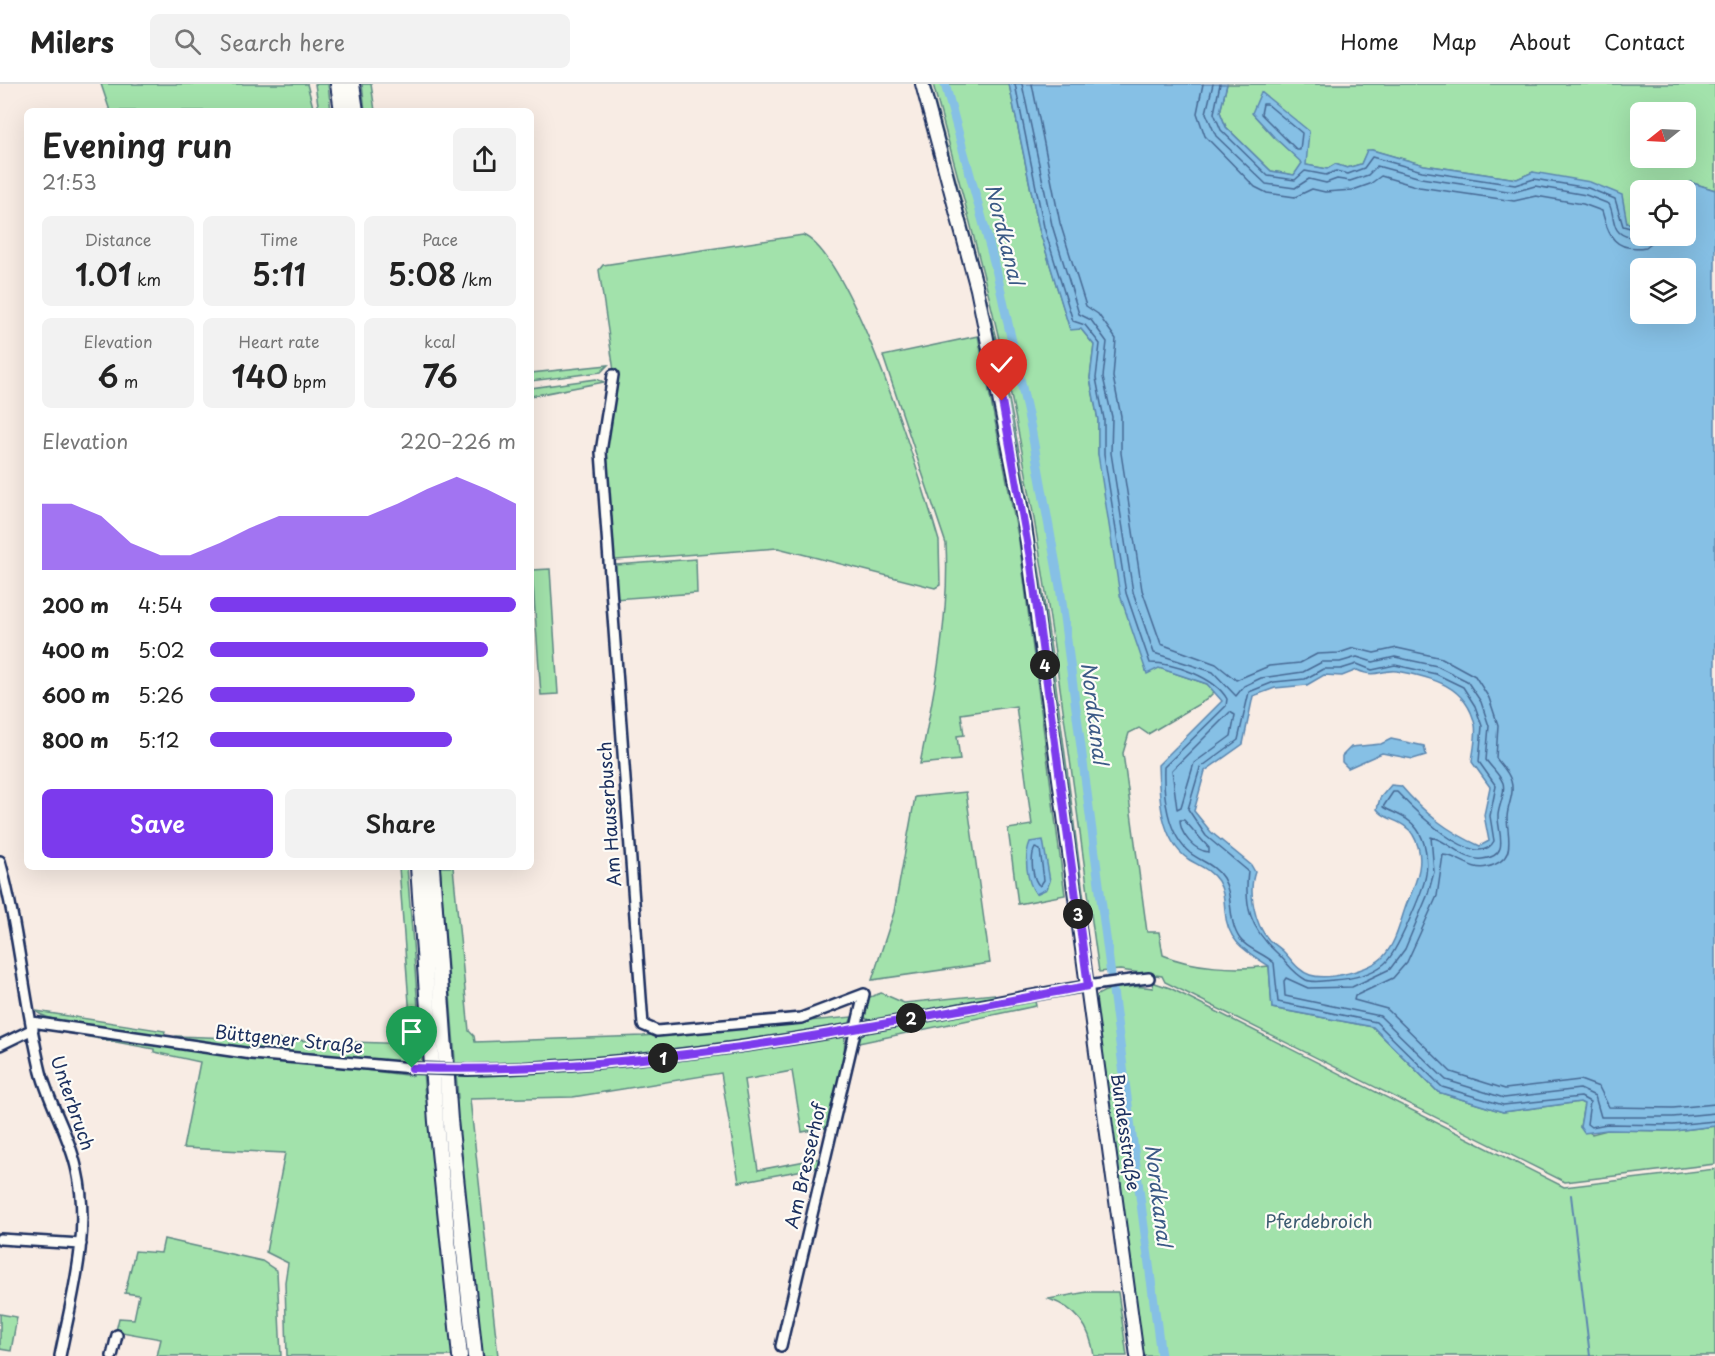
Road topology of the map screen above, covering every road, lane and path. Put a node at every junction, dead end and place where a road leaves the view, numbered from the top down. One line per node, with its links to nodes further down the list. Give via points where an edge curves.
1 (338, 84): 4 (highway)
2 (352, 84): 5 (highway)
3 (922, 84): 11 (main road, Bundesstraße, via 977,289 1015,469)
4 (342, 108)
5 (356, 108)
6 (613, 375): 12 (street, Am Hauserbusch, via 601,452 643,1025 657,1031 801,1018)
7 (0, 861): 13 (street, Unterbruch)
8 (418, 870): 22 (highway, via 436,1122)
9 (432, 870): 23 (highway, via 450,1120)
10 (1149, 978): 11 (street, Büttgener Straße)
11 (1088, 986): 14 (street, Büttgener Straße); 24 (main road, Bundesstraße)
12 (864, 994): 14 (street, Am Bresserhof)
13 (32, 1026): 14 (street, Büttgener Straße, bridge, via 252,1054 468,1070 649,1060); 15 (street); 17 (street, Unterbruch, via 42,1073 77,1171)
14 (855, 1029): 19 (street, Am Bresserhof)
15 (0, 1045)
16 (0, 1239): 17 (street)
17 (81, 1244): 20 (street, Unterbruch)
18 (117, 1335): 21 (street)
19 (781, 1346)
20 (60, 1356)
21 (112, 1356)
22 (460, 1356)
23 (475, 1356)
24 (1137, 1356)

